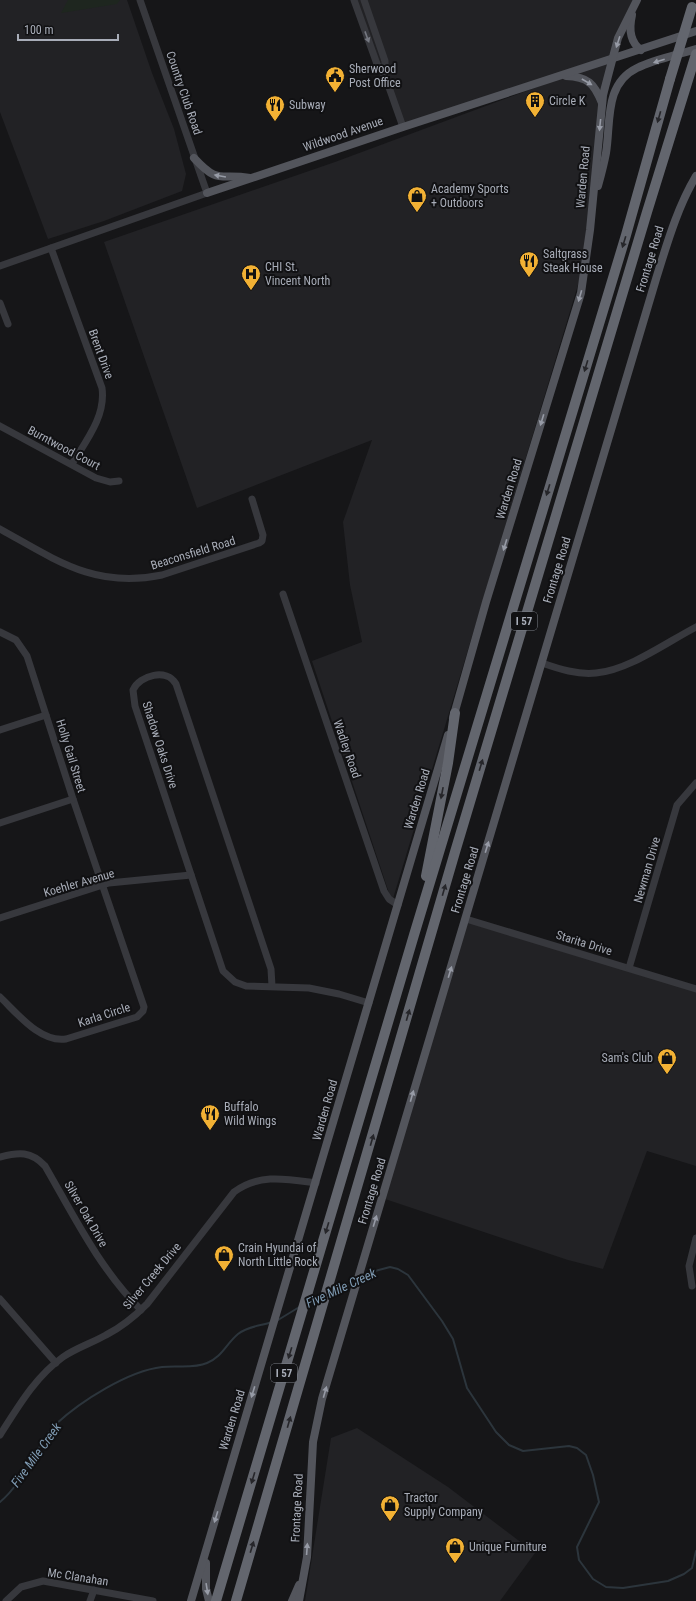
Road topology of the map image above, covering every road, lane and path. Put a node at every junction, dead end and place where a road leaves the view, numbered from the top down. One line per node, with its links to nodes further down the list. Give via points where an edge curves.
1 (140, 0): 16 (street, Country Club Road)
2 (354, 0): 12 (street, one-way to 12, via 377,64)
3 (364, 0): 12 (street, via 385,61)
4 (638, 0): 6 (main road, Warden Road)
5 (693, 4): 45 (highway, I 57, one-way to 45, bridge, via 626,235)
6 (632, 10): 9 (main road, via 630,23 633,41); 11 (main road, Warden Road, one-way to 11, via 618,38)
7 (696, 31): 9 (main road, Wildwood Avenue)
8 (696, 49): 20 (main road, one-way to 20, via 638,68 620,81 611,102 606,152)
9 (641, 50): 11 (main road, Wildwood Avenue)
10 (696, 54): 69 (highway, I 57, one-way to 10, via 455,852)
11 (612, 60): 13 (main road, Wildwood Avenue); 14 (main road, Warden Road)
12 (385, 76): 15 (street)
13 (561, 76): 14 (main road, one-way to 14, via 588,80 596,88); 15 (main road, Wildwood Avenue)
14 (602, 103): 20 (main road, Warden Road, one-way to 20)
15 (403, 127): 18 (main road, Wildwood Avenue)
16 (194, 158): 18 (main road, one-way to 16, via 218,177); 19 (street, Country Club Road)
17 (696, 176): 33 (main road, Frontage Road, via 667,241)
18 (253, 178): 19 (main road, Wildwood Avenue)
19 (207, 193): 21 (street, Wildwood Avenue)
20 (592, 215): 34 (main road, Warden Road, one-way to 34, via 581,293 486,602)
21 (52, 248): 22 (street, Wildwood Avenue); 26 (street, Brent Drive, via 103,396 98,418)
22 (0, 266)
23 (0, 303): 24 (street)
24 (8, 324)
25 (0, 426): 26 (street, Burntwood Court)
26 (72, 464): 27 (street, Burntwood Court, via 96,478 110,482)
27 (119, 481)
28 (252, 499): 29 (street, Beaconsfield Road, via 263,535 262,541 148,578 119,579 92,574 64,564)
29 (0, 529)
30 (283, 594): 42 (street, Wadley Road, via 384,891 389,899)
31 (696, 627): 33 (street, via 641,657 606,671 566,671)
32 (0, 632): 35 (street, Holly Gail Street, via 20,644 27,656)
33 (542, 663): 44 (main road, Frontage Road, one-way to 33)
34 (455, 713): 42 (main road, Warden Road); 45 (highway, one-way to 45, via 448,763)
35 (46, 715): 36 (street); 38 (street, Holly Gail Street)
36 (0, 730)
37 (696, 783): 46 (street, Newman Drive, via 678,805)
38 (73, 799): 39 (street); 41 (street, Holly Gail Street)
39 (0, 823)
40 (191, 875): 41 (street, Koehler Avenue); 47 (street, Shadow Oaks Drive, via 224,971 240,984); 47 (street, Shadow Oaks Drive, via 132,695 139,681 161,674 175,682 189,721 271,969)
41 (104, 885): 43 (street, Koehler Avenue); 49 (street, Karla Circle, via 144,1004 141,1014 58,1040 40,1032)
42 (398, 905): 50 (main road, Warden Road)
43 (0, 918)
44 (466, 919): 46 (street, Starita Drive); 61 (main road, Frontage Road, one-way to 44, via 311,1461 317,1422)
45 (414, 935): 68 (highway, I 57, one-way to 68)
46 (629, 968): 48 (street, Starita Drive)
47 (272, 986): 50 (street, Shadow Oaks Drive, via 309,988)
48 (696, 989)
49 (0, 997)
50 (369, 1003): 52 (main road, Warden Road)
51 (0, 1157): 56 (street, Silver Oak Drive, via 28,1154 38,1158 46,1166 102,1265 114,1282)
52 (316, 1183): 56 (street, Silver Creek Drive, via 267,1178 240,1188 228,1199); 60 (main road, Warden Road, one-way to 60)
53 (696, 1238): 54 (street, via 689,1266)
54 (692, 1286)
55 (0, 1299): 57 (street)
56 (141, 1310): 57 (street, Silver Creek Drive, via 118,1329 70,1353)
57 (56, 1363): 58 (street, Silver Creek Drive, via 36,1382)
58 (3, 1425): 59 (street, Silver Creek Drive)
59 (0, 1435)
60 (207, 1548): 66 (main road, Warden Road); 67 (main road, one-way to 67, via 205,1576)
61 (304, 1573): 70 (main road); 71 (main road, Frontage Road)
62 (94, 1590): 63 (street, Mc Clanahan, via 37,1582 21,1587); 64 (street); 65 (street, Mc Clanahan)
63 (6, 1601)
64 (90, 1601)
65 (153, 1601)
66 (191, 1601)
67 (209, 1601)
68 (216, 1601)
69 (236, 1601)
70 (292, 1601)
71 (299, 1601)

